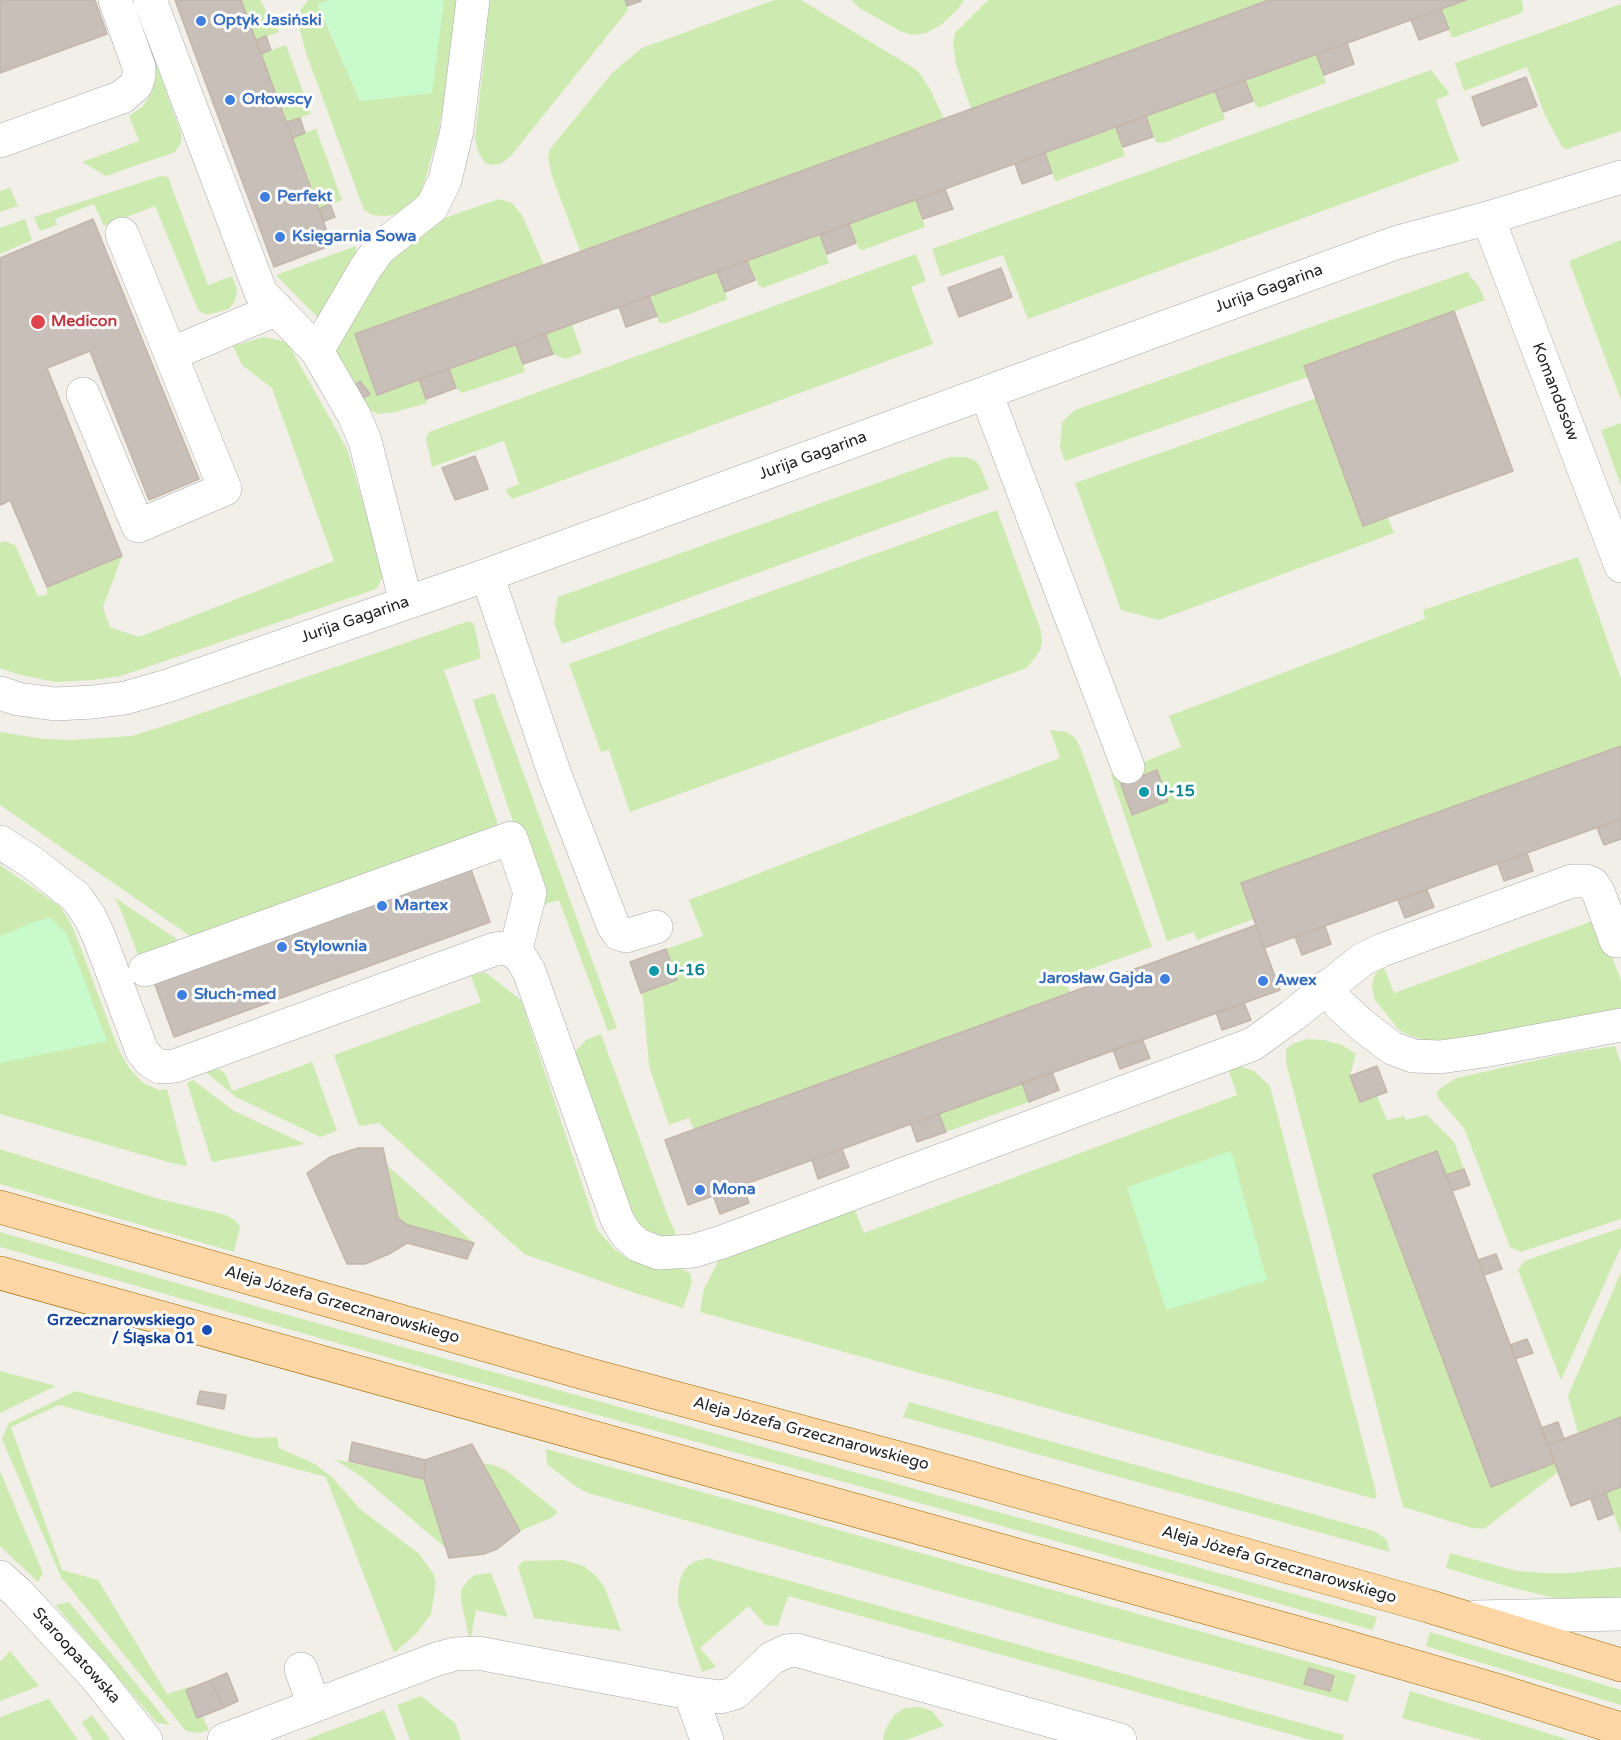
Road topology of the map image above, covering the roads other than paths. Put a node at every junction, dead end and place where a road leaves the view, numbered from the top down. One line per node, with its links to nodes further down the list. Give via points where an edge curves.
1 (115, 0): 4 (street, via 139,67 136,85 122,97)
2 (150, 0): 8 (street, via 254,279)
3 (473, 0): 9 (street, via 457,130 446,180 432,207 379,249)
4 (0, 141)
5 (1621, 177): 6 (street, Jurija Gagarina)
6 (1488, 218): 11 (street, Jurija Gagarina, via 1395,243); 13 (street, Komandosów)
7 (122, 234): 10 (street)
8 (277, 309): 9 (street); 10 (street)
9 (317, 351): 15 (street, via 365,441)
10 (171, 354): 12 (street, via 225,489 138,526)
11 (986, 393): 14 (street, Jurija Gagarina); 17 (street)
12 (83, 394)
13 (1621, 567)
14 (487, 575): 15 (street, Jurija Gagarina); 19 (street, via 555,775 613,925 626,936)
15 (406, 602): 16 (street, Jurija Gagarina, via 125,698 55,704)
16 (0, 693)
17 (1128, 767)
18 (0, 842): 21 (street, via 76,897 100,939 142,1051 160,1067 175,1066 495,949)
19 (656, 927)
20 (1616, 940): 23 (street, via 1593,884 1572,881 1382,950)
21 (515, 952): 22 (street, via 530,893 511,837); 23 (street, via 529,971 616,1219 638,1245 659,1253 693,1251 722,1242 1253,1044)
22 (145, 970)
23 (1326, 987): 24 (street, via 1363,1026 1392,1048 1413,1056 1483,1051)
24 (1621, 1025)
25 (0, 1207): 29 (main road, Aleja Józefa Grzecznarowskiego, via 587,1374)
26 (0, 1273): 34 (main road, via 1336,1644)
27 (0, 1577): 35 (street, Staroopatowska, via 94,1675)
28 (1621, 1614): 29 (street)
29 (1469, 1617): 30 (main road, Aleja Józefa Grzecznarowskiego)
30 (1621, 1665)
31 (301, 1669): 33 (street)
32 (690, 1693): 33 (street, via 478,1653 436,1659); 37 (street); 38 (street, via 721,1697 735,1693 772,1658 796,1650)
33 (314, 1705): 36 (street)
34 (1621, 1729)
35 (146, 1740)
36 (224, 1740)
37 (707, 1740)
38 (1120, 1740)

